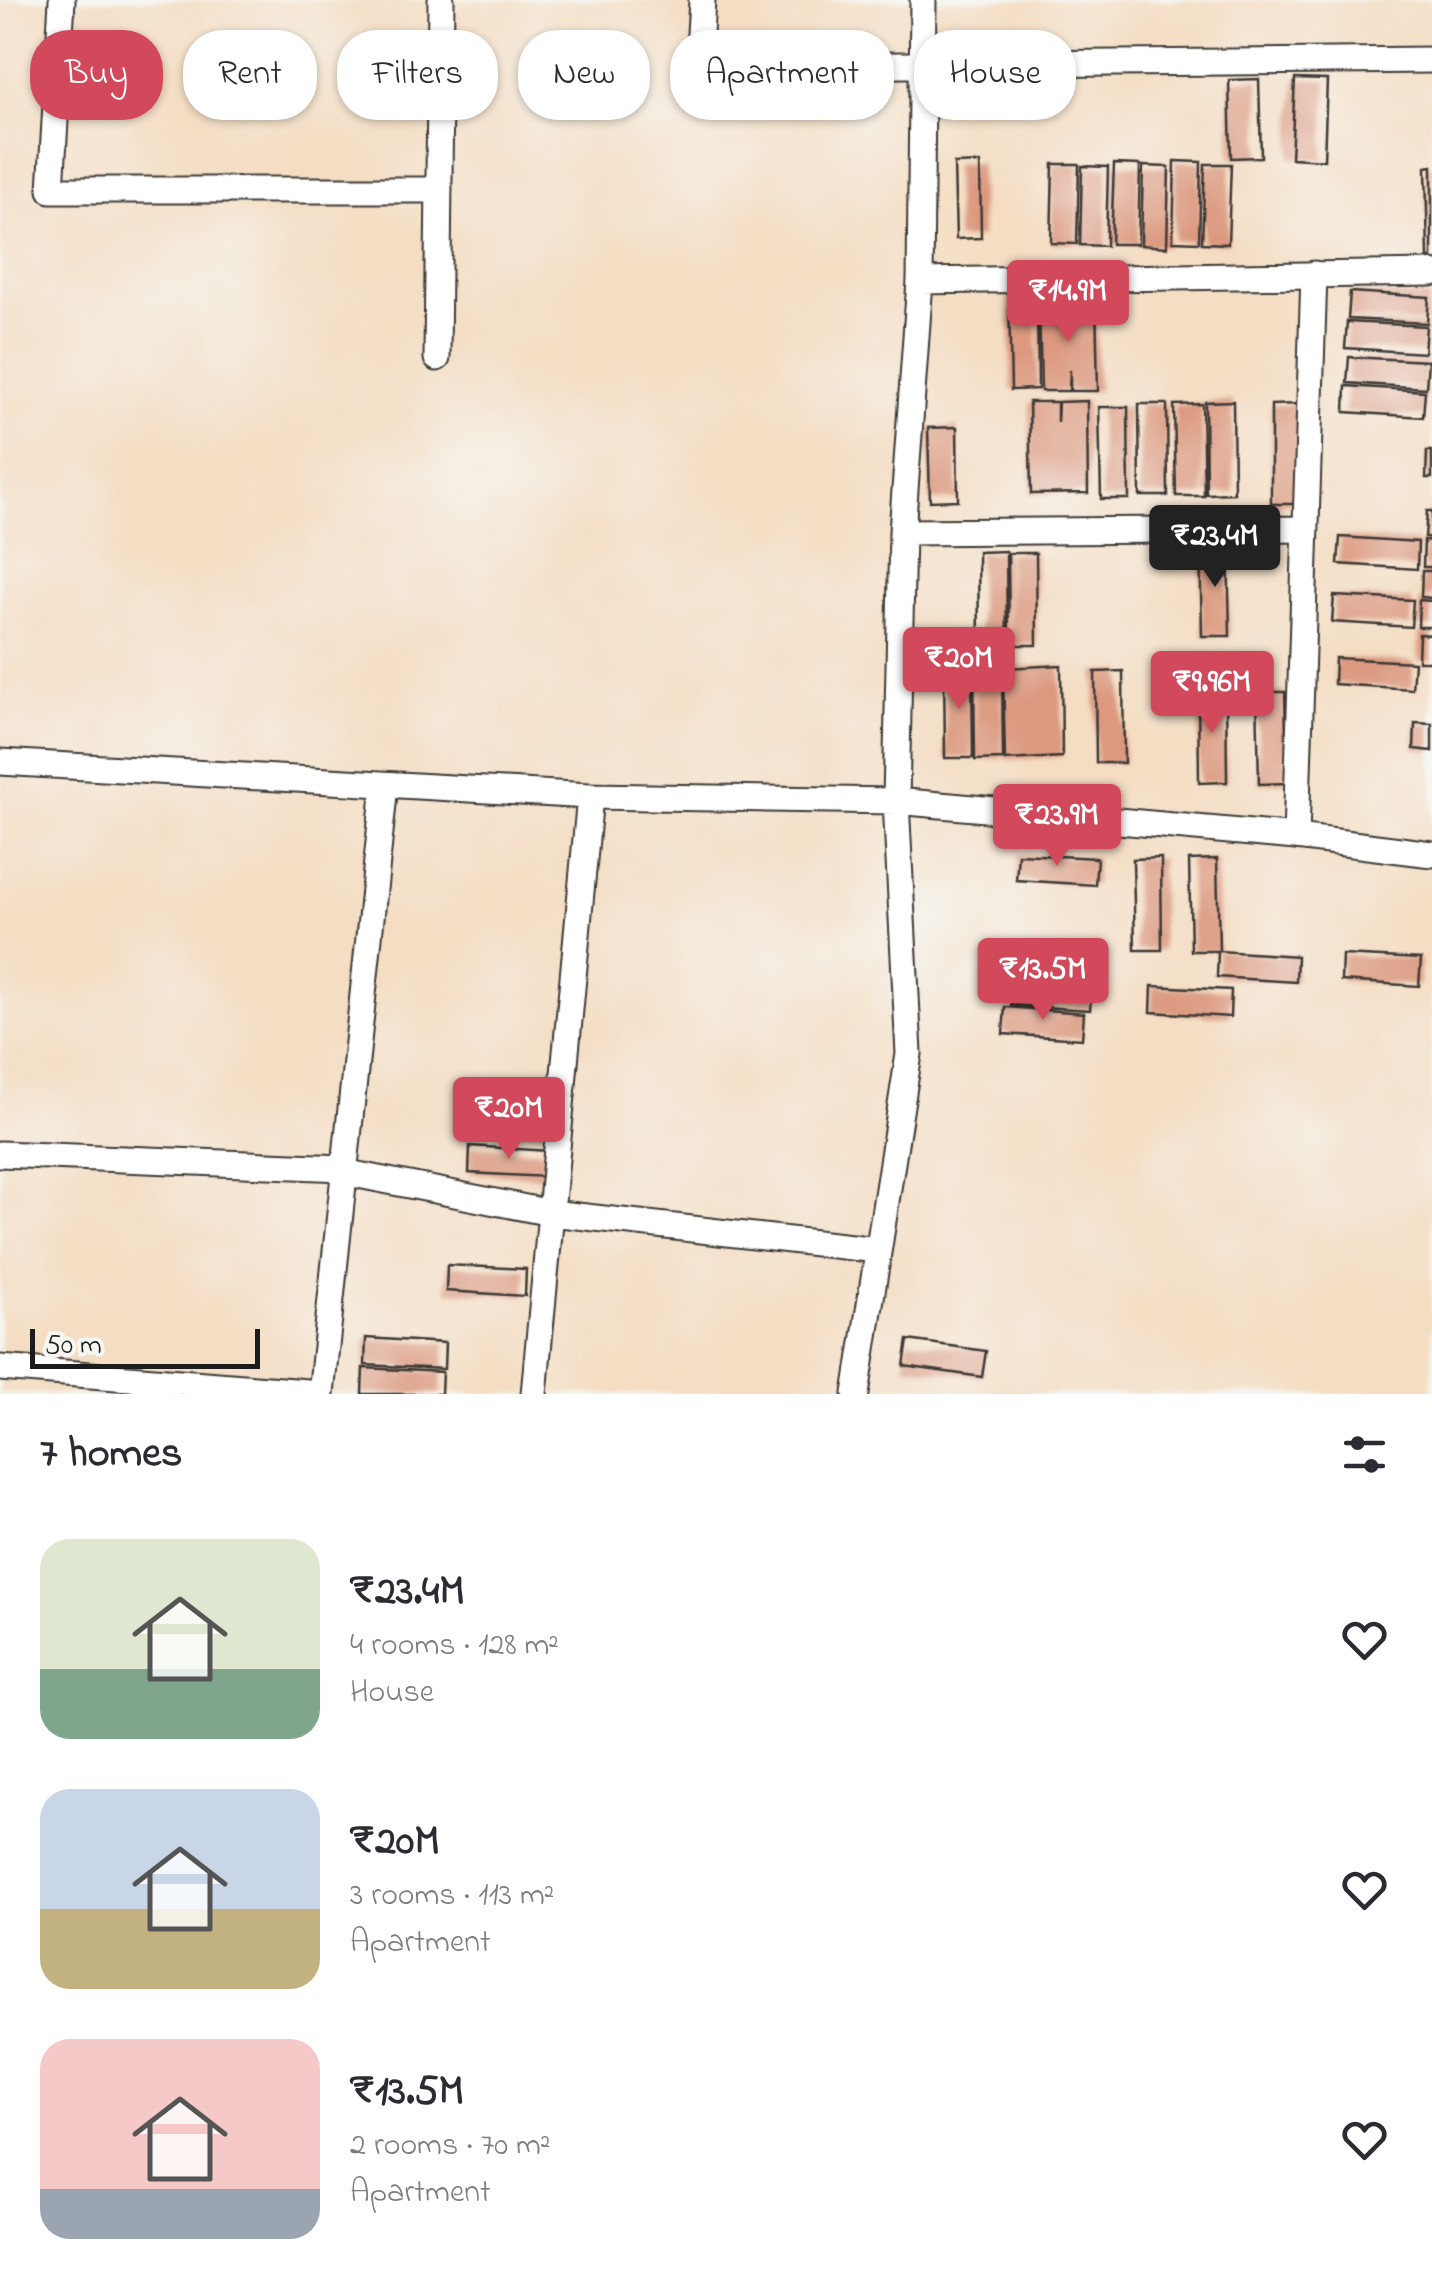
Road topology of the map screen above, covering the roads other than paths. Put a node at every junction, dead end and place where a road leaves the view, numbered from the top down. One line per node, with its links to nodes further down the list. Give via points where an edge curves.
1 (62, 0): 10 (street, via 51,190)
2 (441, 0): 10 (street)
3 (702, 0): 8 (street, via 698,67)
4 (923, 0): 5 (street)
5 (923, 30)
6 (1432, 60): 7 (street)
7 (1076, 65)
8 (914, 67)
9 (922, 120): 13 (street)
10 (438, 190): 14 (street)
11 (1314, 274): 12 (street); 13 (street); 15 (street)
12 (1432, 274)
13 (920, 281): 16 (street)
14 (437, 358)
15 (1306, 528): 16 (street); 21 (street)
16 (902, 532): 20 (street)
17 (0, 762): 18 (street)
18 (385, 784): 19 (street); 24 (street)
19 (590, 796): 20 (street); 25 (street)
20 (896, 801): 21 (street); 26 (street, via 909,1054)
21 (1296, 838): 22 (street)
22 (1432, 854)
23 (0, 1154): 24 (street)
24 (344, 1168): 25 (street); 28 (street)
25 (551, 1213): 26 (street); 29 (street)
26 (878, 1250): 30 (street)
27 (0, 1368): 28 (street)
28 (321, 1393)
29 (534, 1394)
30 (856, 1394)

